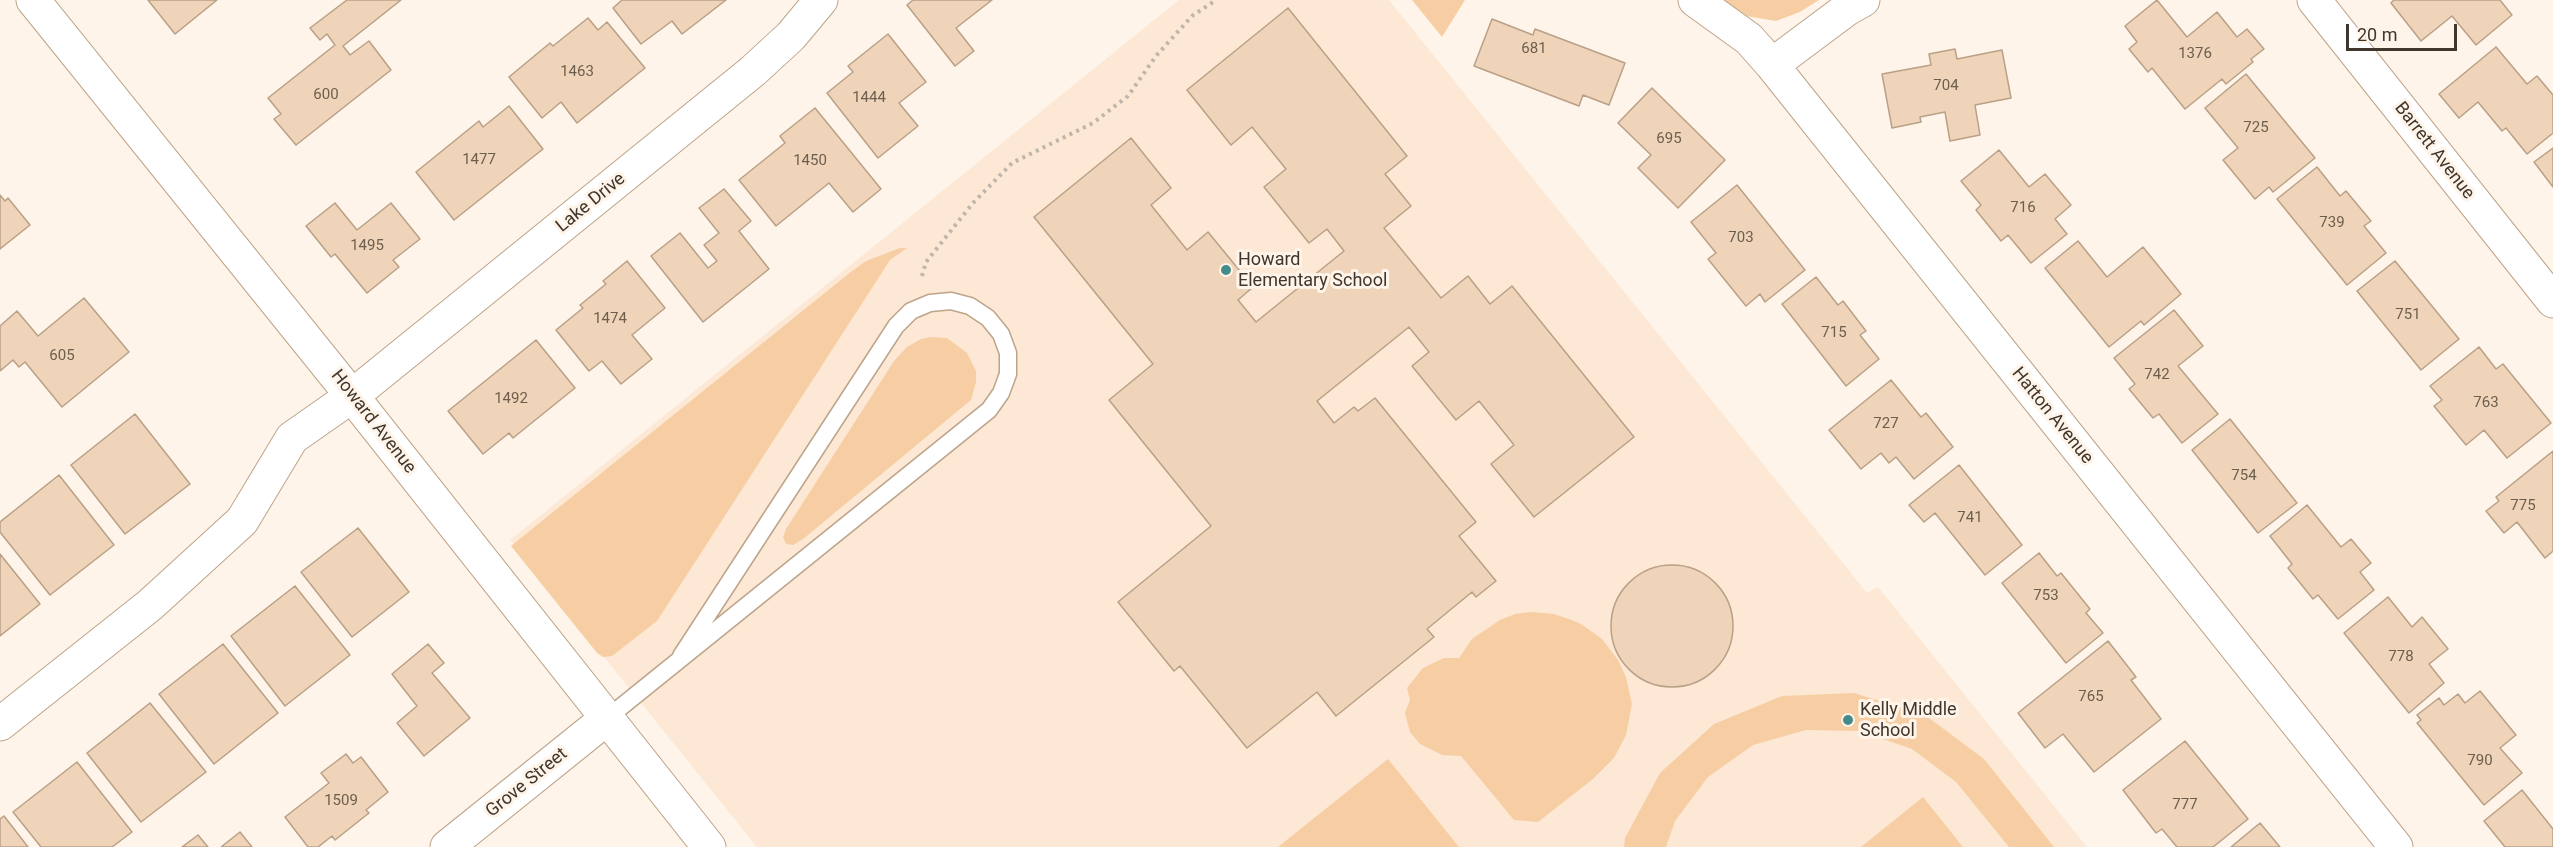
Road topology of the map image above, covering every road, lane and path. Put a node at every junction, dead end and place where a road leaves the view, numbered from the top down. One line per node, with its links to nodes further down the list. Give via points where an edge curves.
1 (33, 0): 10 (street, Howard Avenue)
2 (821, 0): 10 (street, Lake Drive, via 753,71)
3 (1216, 0): 9 (path, via 1192,16 1156,56 1128,96 1093,123 1012,163 973,203 926,262)
4 (1695, 0): 7 (street, Hatton Avenue, via 1749,39)
5 (1863, 0): 7 (street)
6 (2314, 0): 8 (street, Barrett Avenue)
7 (1772, 65): 16 (street, Hatton Avenue)
8 (2553, 301)
9 (911, 311): 11 (lane, via 896,326); 11 (lane, via 930,303 951,301 970,306 988,318 1001,334 1008,353 1008,374 1001,393 989,410)
10 (352, 396): 12 (street, Howard Avenue); 13 (street, Lake Drive, via 292,438 242,521 150,605)
11 (681, 656): 12 (lane)
12 (606, 719): 14 (street, Grove Street); 15 (street, Howard Avenue)
13 (0, 724)
14 (447, 847)
15 (709, 847)
16 (2396, 847)

